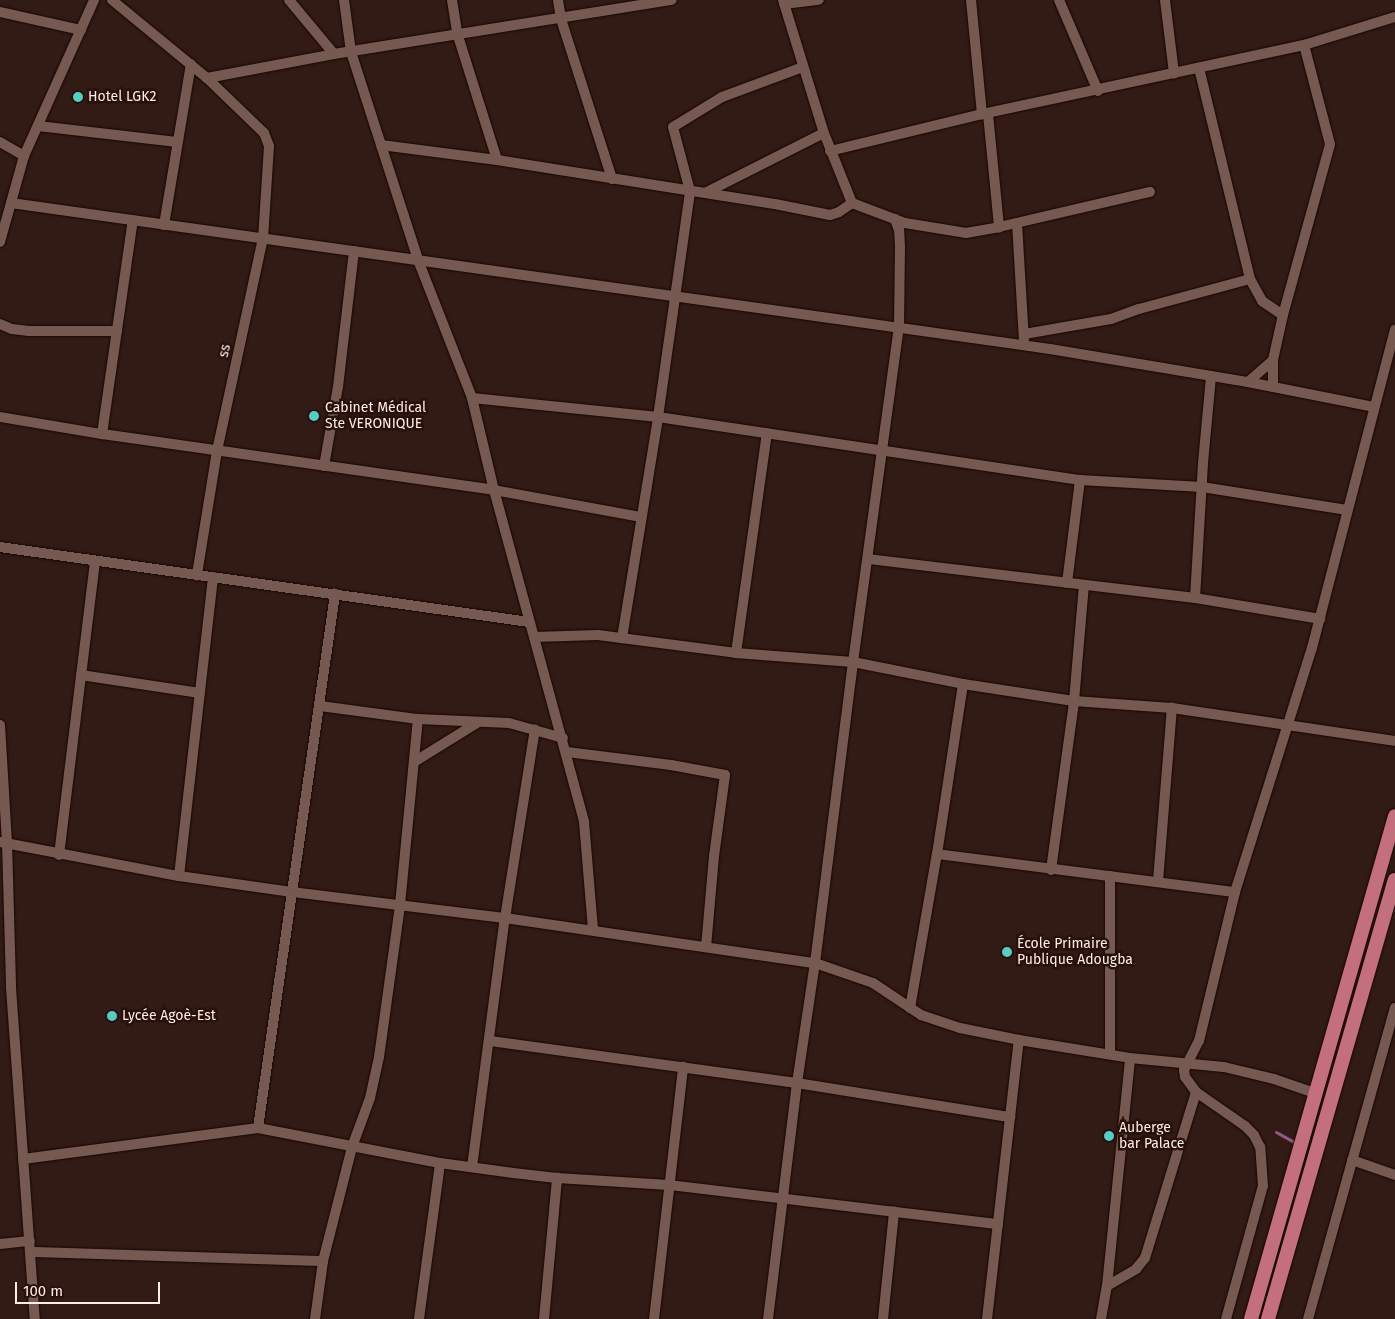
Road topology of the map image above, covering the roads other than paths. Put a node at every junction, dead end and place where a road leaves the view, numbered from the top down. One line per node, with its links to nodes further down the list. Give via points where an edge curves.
1 (94, 0): 16 (street)
2 (112, 0): 21 (street)
3 (289, 0): 20 (street)
4 (344, 0): 19 (street)
5 (452, 0): 17 (street)
6 (558, 0): 15 (street)
7 (672, 0): 15 (street)
8 (818, 0): 12 (street)
9 (971, 0): 27 (street)
10 (1059, 0): 26 (street)
11 (1165, 0): 24 (street)
12 (783, 2): 22 (street)
13 (0, 12): 16 (street)
14 (1395, 17): 18 (street)
15 (561, 19): 17 (street); 36 (street)
16 (81, 30): 28 (street)
17 (458, 36): 19 (street); 35 (street)
18 (1304, 44): 23 (street); 53 (street, via 1330,144)
19 (351, 52): 20 (street); 32 (street)
20 (334, 54): 25 (street)
21 (191, 64): 25 (street); 31 (street)
22 (803, 67): 29 (street); 37 (street, via 722,97 674,124 673,131)
23 (1199, 68): 24 (street); 51 (street)
24 (1174, 74): 26 (street)
25 (207, 78): 47 (street, ss, via 264,133 269,146)
26 (1098, 91): 27 (street)
27 (985, 114): 33 (street); 46 (street)
28 (38, 126): 31 (street); 34 (street)
29 (824, 133): 33 (street); 39 (street)
30 (0, 142): 34 (street)
31 (177, 142): 45 (street)
32 (381, 145): 35 (street); 50 (street)
33 (830, 151): 41 (street)
34 (24, 156): 40 (street)
35 (496, 160): 36 (street)
36 (612, 179): 37 (street)
37 (690, 191): 39 (street); 52 (street)
38 (1150, 192): 44 (street)
39 (705, 193): 41 (street, via 830,215)
40 (11, 203): 43 (street); 48 (street)
41 (852, 203): 42 (street)
42 (895, 219): 46 (street, via 956,233); 55 (street, via 900,247)
43 (133, 220): 45 (street); 57 (street)
44 (1017, 223): 46 (street); 58 (street)
45 (164, 225): 47 (street)
46 (999, 227)
47 (263, 238): 49 (street); 71 (street, ss)
48 (0, 242)
49 (354, 251): 50 (street); 72 (street, via 338,386)
50 (418, 260): 52 (street); 64 (street)
51 (1250, 279): 53 (street, via 1262,301); 58 (street, via 1111,319)
52 (675, 297): 55 (street); 67 (street)
53 (1283, 315): 60 (street)
54 (0, 324): 57 (street, via 29,331)
55 (899, 328): 59 (street); 70 (street)
56 (1395, 330): 65 (street)
57 (117, 331): 69 (street)
58 (1024, 334): 59 (street)
59 (1025, 346): 61 (street)
60 (1273, 360): 62 (street); 63 (street)
61 (1211, 376): 62 (street); 74 (street)
62 (1248, 382): 63 (street)
63 (1273, 387): 65 (street)
64 (472, 398): 67 (street); 75 (street)
65 (1374, 407): 76 (street)
66 (0, 417): 69 (street)
67 (658, 418): 68 (street); 77 (street)
68 (767, 433): 70 (street); 91 (street)
69 (102, 434): 71 (street)
70 (883, 450): 73 (street); 79 (street)
71 (217, 451): 72 (street); 81 (street, ss)
72 (324, 466): 75 (street)
73 (1080, 480): 74 (street); 83 (street)
74 (1202, 487): 76 (street); 86 (street)
75 (494, 490): 77 (street); 88 (street)
76 (1347, 510): 87 (street)
77 (641, 516): 90 (street)
78 (0, 547): 80 (street)
79 (868, 560): 83 (street); 92 (street)
80 (95, 561): 81 (street); 93 (street)
81 (197, 575): 82 (street)
82 (213, 577): 85 (street); 95 (street)
83 (1067, 583): 84 (street)
84 (1084, 585): 86 (street); 96 (street)
85 (335, 594): 88 (street); 97 (street)
86 (1195, 598): 87 (street)
87 (1320, 619): 101 (street)
88 (529, 622): 89 (street)
89 (534, 637): 90 (street, via 598,635); 104 (street)
90 (622, 638): 91 (street)
91 (736, 653): 92 (street)
92 (853, 662): 94 (street); 123 (street)
93 (81, 674): 95 (street); 111 (street)
94 (963, 684): 96 (street); 110 (street)
95 (200, 693): 113 (street)
96 (1074, 701): 98 (street); 112 (street)
97 (320, 706): 99 (street); 117 (street)
98 (1172, 708): 101 (street); 116 (street)
99 (418, 719): 100 (street); 107 (street)
100 (478, 722): 103 (street, via 509,723); 107 (street)
101 (1290, 724): 105 (street); 118 (street)
102 (0, 725): 109 (street)
103 (535, 729): 104 (street); 120 (street)
104 (563, 738): 106 (street)
105 (1395, 741)
106 (567, 752): 121 (street, via 587,839); 122 (street, via 725,774)
107 (414, 762): 119 (street)
108 (1395, 816): 136 (main road)
109 (4, 842): 111 (street); 125 (street)
110 (937, 854): 112 (street); 126 (street)
111 (59, 855): 113 (street)
112 (1051, 870): 114 (street)
113 (179, 876): 117 (street)
114 (1110, 876): 116 (street); 130 (street)
115 (1395, 880): 166 (main road)
116 (1158, 881): 118 (street)
117 (292, 892): 119 (street); 138 (street)
118 (1235, 892): 132 (street, via 1199,1040)
119 (400, 904): 120 (street); 139 (street, via 377,1065 370,1098)
120 (505, 918): 121 (street); 129 (street)
121 (593, 930): 122 (street)
122 (706, 948): 123 (street)
123 (815, 963): 126 (street, via 872,983); 134 (street)
124 (0, 987): 125 (street)
125 (11, 988): 140 (street)
126 (910, 1008): 128 (street, via 946,1024)
127 (1395, 1008): 141 (street)
128 (1019, 1040): 130 (street); 137 (street)
129 (490, 1041): 133 (street); 143 (street)
130 (1110, 1054): 131 (street)
131 (1130, 1058): 132 (street); 154 (street)
132 (1185, 1063): 135 (street, via 1185,1077); 136 (street, via 1249,1072)
133 (683, 1067): 134 (street); 146 (street)
134 (797, 1083): 137 (street); 147 (street)
135 (1196, 1092): 154 (street, via 1146,1258 1136,1269); 164 (street, via 1254,1135 1263,1164 1258,1210)
136 (1315, 1093): 165 (main road)
137 (1010, 1117): 149 (street)
138 (258, 1128): 139 (street); 140 (street)
139 (352, 1147): 142 (street); 153 (street)
140 (23, 1160): 150 (street)
141 (1352, 1160): 144 (street); 167 (street)
142 (440, 1163): 143 (street); 157 (street)
143 (472, 1167): 145 (street)
144 (1395, 1174)
145 (557, 1178): 146 (street); 158 (street)
146 (669, 1185): 147 (street); 159 (street)
147 (783, 1199): 148 (street); 160 (street)
148 (894, 1212): 149 (street); 161 (street)
149 (998, 1224): 162 (street)
150 (30, 1241): 151 (street); 152 (street)
151 (0, 1244)
152 (32, 1252): 153 (street); 155 (street)
153 (323, 1261): 156 (street)
154 (1107, 1286): 163 (street)
155 (35, 1319)
156 (315, 1319)
157 (419, 1319)
158 (544, 1319)
159 (654, 1319)
160 (768, 1319)
161 (883, 1319)
162 (987, 1319)
163 (1101, 1319)
164 (1226, 1319)
165 (1251, 1319)
166 (1268, 1319)
167 (1308, 1319)

